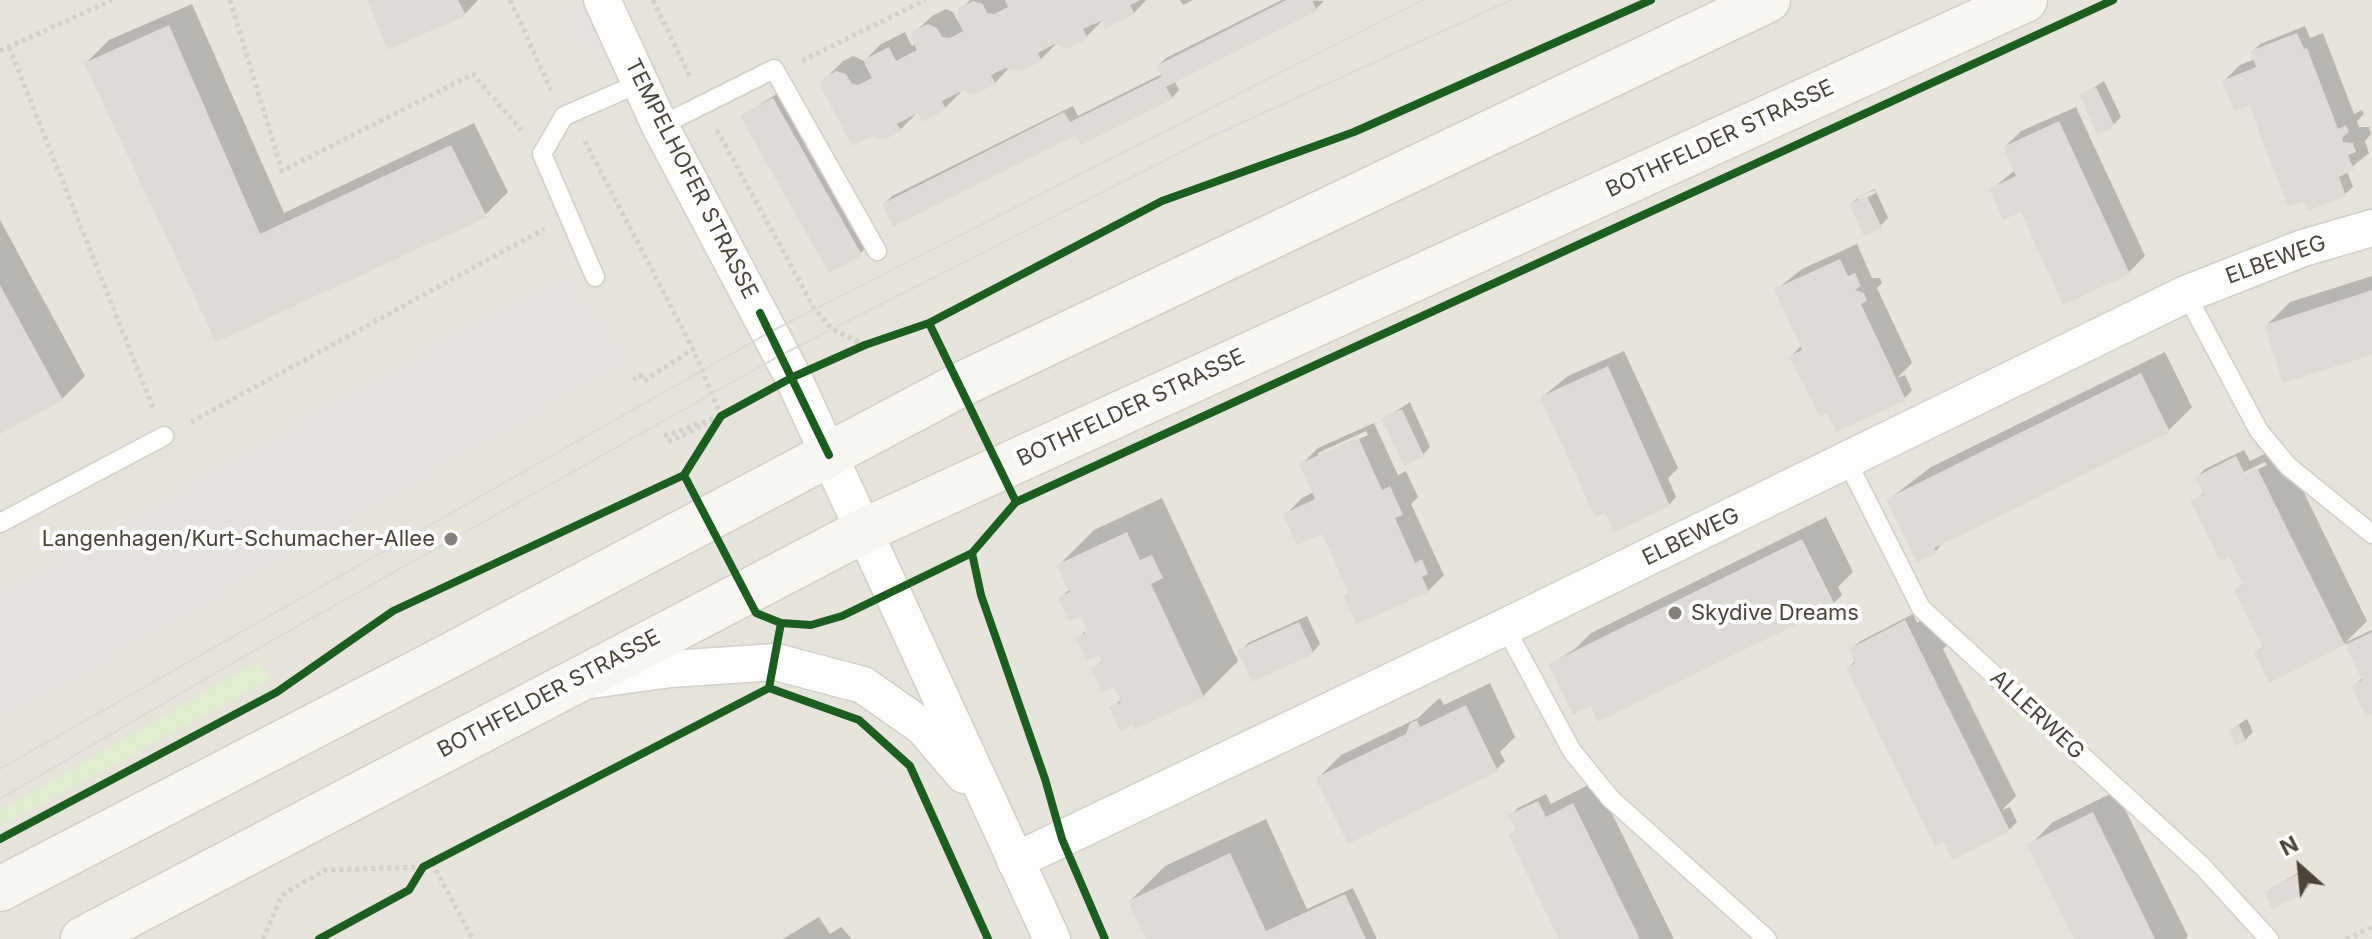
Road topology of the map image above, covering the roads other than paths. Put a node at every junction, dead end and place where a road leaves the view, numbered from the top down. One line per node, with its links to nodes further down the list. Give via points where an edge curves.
1 (602, 0): 4 (street, TEMPELHOFER STRASSE)
2 (1768, 0): 11 (main road, via 960,385)
3 (2025, 0): 14 (main road, BOTHFELDER STRASSE)
4 (640, 83): 5 (street, TEMPELHOFER STRASSE); 8 (lane, via 564,116 542,154)
5 (660, 126): 7 (lane, via 774,69); 11 (street, TEMPELHOFER STRASSE)
6 (2372, 228): 9 (street, ELBEWEG, via 2303,248)
7 (877, 251)
8 (595, 277)
9 (2186, 294): 12 (street, ELBEWEG); 15 (lane, via 2259,431 2288,466)
10 (164, 436): 13 (lane)
11 (829, 455): 14 (street, TEMPELHOFER STRASSE); 20 (main road)
12 (1847, 461): 16 (street, ELBEWEG); 24 (lane, ALLERWEG, via 1921,608 2203,867)
13 (0, 523)
14 (865, 530): 17 (main road, BOTHFELDER STRASSE); 18 (street, TEMPELHOFER STRASSE)
15 (2372, 534)
16 (1505, 627): 19 (street, ELBEWEG); 23 (lane, via 1572,751 1610,798)
17 (570, 683): 18 (street, via 686,667 776,662 863,685 923,727); 21 (main road, BOTHFELDER STRASSE)
18 (991, 805): 19 (street, TEMPELHOFER STRASSE)
19 (1015, 861): 22 (street, TEMPELHOFER STRASSE)
20 (0, 889)
21 (83, 939)
22 (1052, 939)
23 (1767, 939)
24 (2269, 939)

